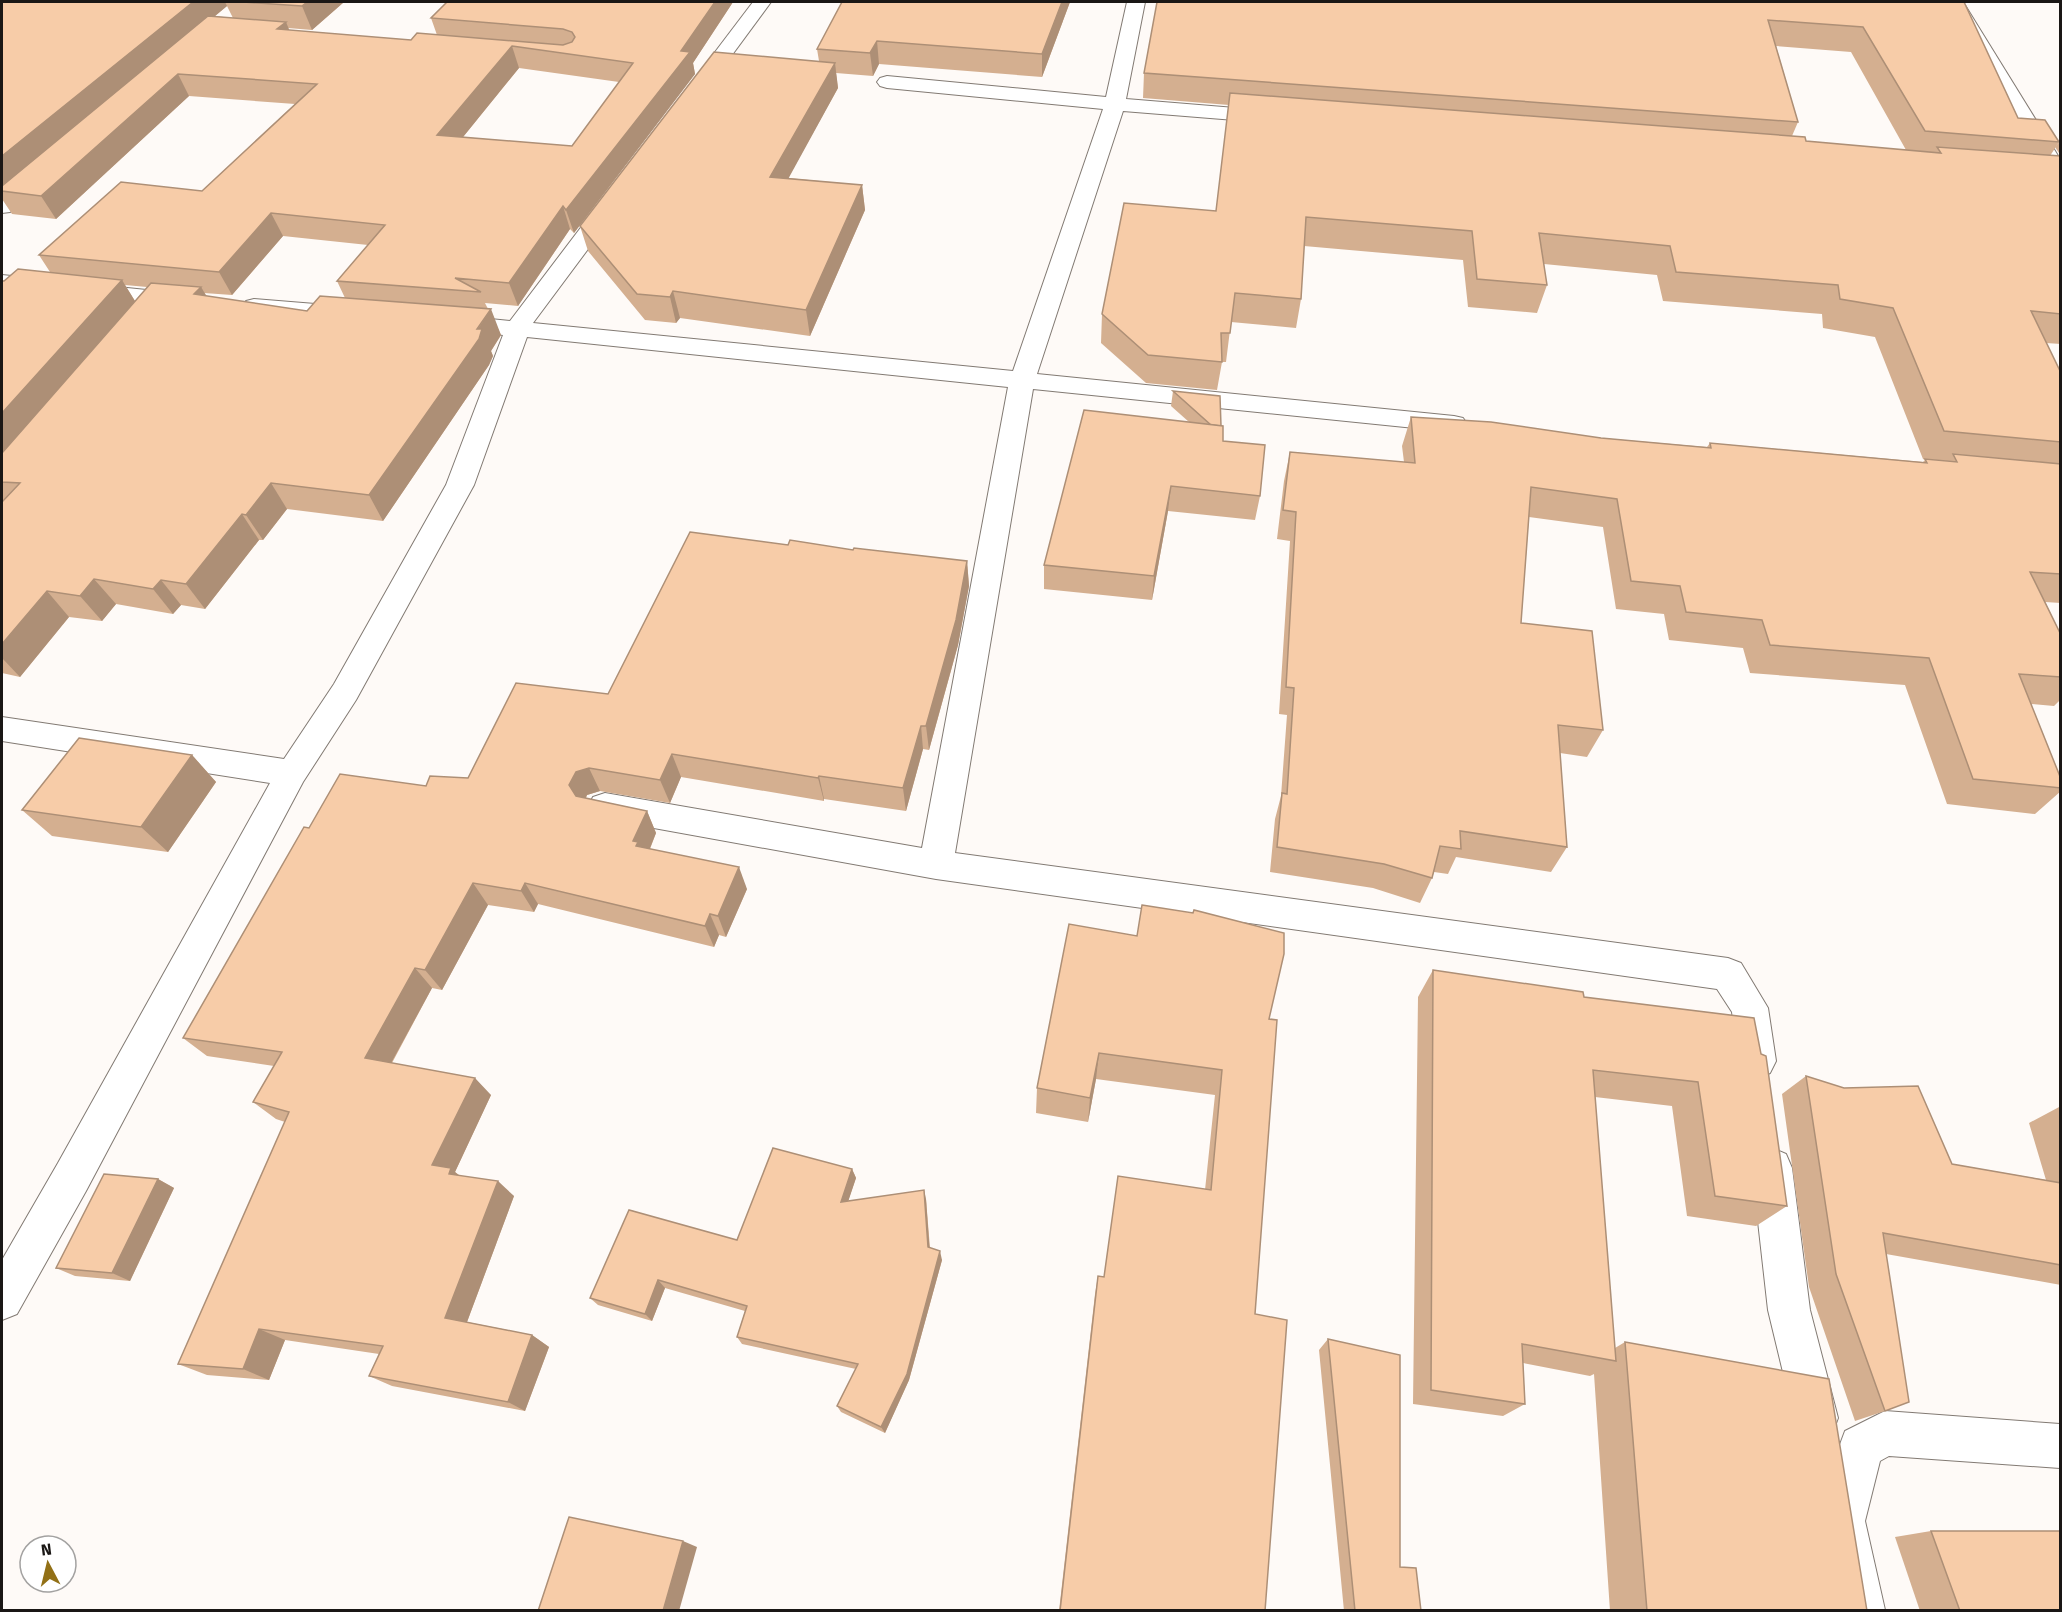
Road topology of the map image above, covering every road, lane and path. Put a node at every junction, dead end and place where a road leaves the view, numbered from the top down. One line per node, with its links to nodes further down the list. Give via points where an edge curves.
1 (762, 2): 6 (street)
2 (1136, 2): 5 (street)
3 (1954, 2): 10 (street)
4 (887, 82): 5 (street)
5 (1114, 104): 7 (street); 17 (street)
6 (681, 110)
7 (1292, 118)
8 (54, 163): 12 (street)
9 (2037, 176): 10 (street)
10 (2061, 177)
11 (624, 185): 16 (street)
12 (2, 207)
13 (2, 282): 14 (street, via 152,307 220,303)
14 (375, 316)
15 (422, 319): 16 (street)
16 (518, 327): 17 (street); 20 (street, via 460,485 351,682)
17 (1022, 381): 18 (street); 22 (street)
18 (1476, 426)
19 (2, 729): 20 (street)
20 (292, 773): 23 (street)
21 (600, 807): 22 (street)
22 (936, 865): 25 (street, via 1728,974 1750,1008 1789,1310)
23 (2, 1299)
24 (2061, 1446): 25 (street, via 1885,1433 1861,1447)
25 (1842, 1521): 26 (street)
26 (1862, 1611)

